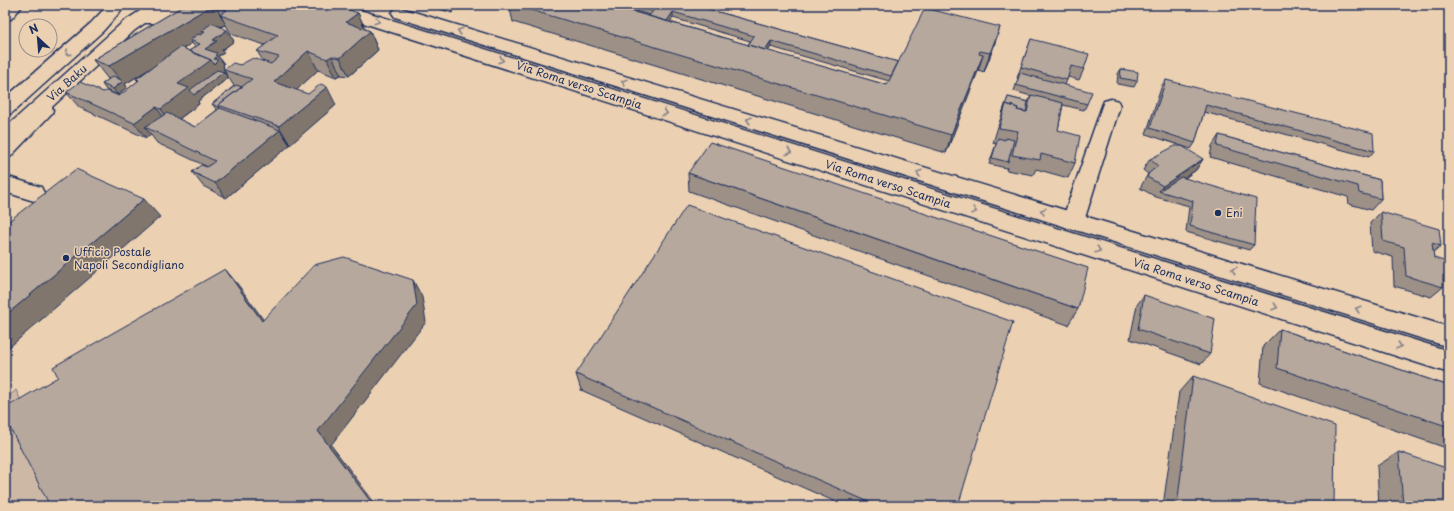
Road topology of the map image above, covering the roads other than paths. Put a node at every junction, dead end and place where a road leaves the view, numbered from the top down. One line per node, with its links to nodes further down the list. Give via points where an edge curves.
1 (15, 5): 7 (main road)
2 (118, 5): 11 (main road, Via Baku, one-way to 11, via 97,27)
3 (161, 5): 8 (main road, Via Baku)
4 (187, 5): 8 (main road, Via Baku)
5 (326, 5): 16 (main road, Via Roma verso Scampia, one-way to 16)
6 (376, 5): 16 (main road, Via Roma verso Scampia, one-way to 6)
7 (5, 15)
8 (129, 26): 9 (main road, Via Baku)
9 (90, 62): 12 (main road, Via Baku); 13 (lane)
10 (1111, 106): 16 (main road)
11 (5, 108)
12 (5, 139)
13 (5, 154)
14 (5, 184): 15 (main road)
15 (34, 193)
16 (1071, 231): 17 (main road, Via Roma verso Scampia, one-way to 16); 18 (main road, Via Roma verso Scampia, one-way to 18)
17 (1449, 337)
18 (1449, 362)

